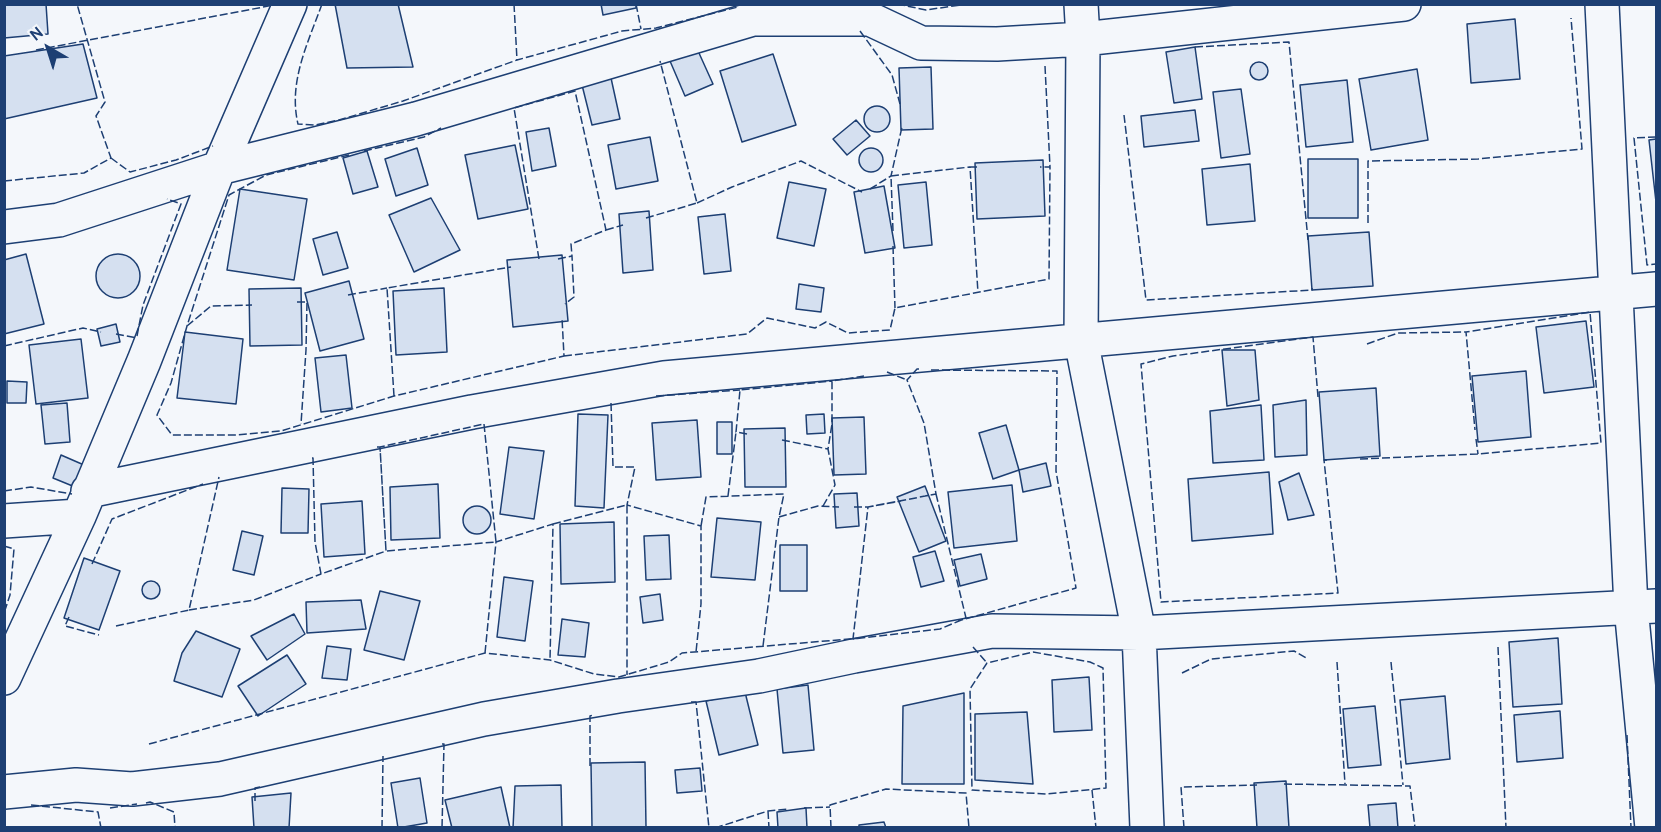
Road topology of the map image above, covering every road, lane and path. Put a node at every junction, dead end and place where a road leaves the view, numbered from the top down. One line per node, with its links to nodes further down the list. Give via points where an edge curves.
1 (290, 4): 6 (street)
2 (1081, 4): 5 (street)
3 (1404, 4): 5 (street)
4 (1602, 4): 9 (street)
5 (1083, 39): 6 (street, via 921,43 870,19 753,19 416,119); 10 (street)
6 (219, 168): 7 (street, via 59,220); 11 (street)
7 (4, 227)
8 (1656, 289): 9 (street)
9 (1617, 292): 10 (street); 13 (street)
10 (1081, 340): 11 (street, via 664,378 472,412); 14 (street)
11 (83, 504): 12 (street); 15 (street)
12 (4, 521)
13 (1644, 607): 14 (street); 18 (street)
14 (1139, 633): 16 (street, via 992,631 759,676 484,720 220,779 132,789 76,785); 17 (street)
15 (4, 678)
16 (4, 792)
17 (1147, 828)
18 (1653, 828)

